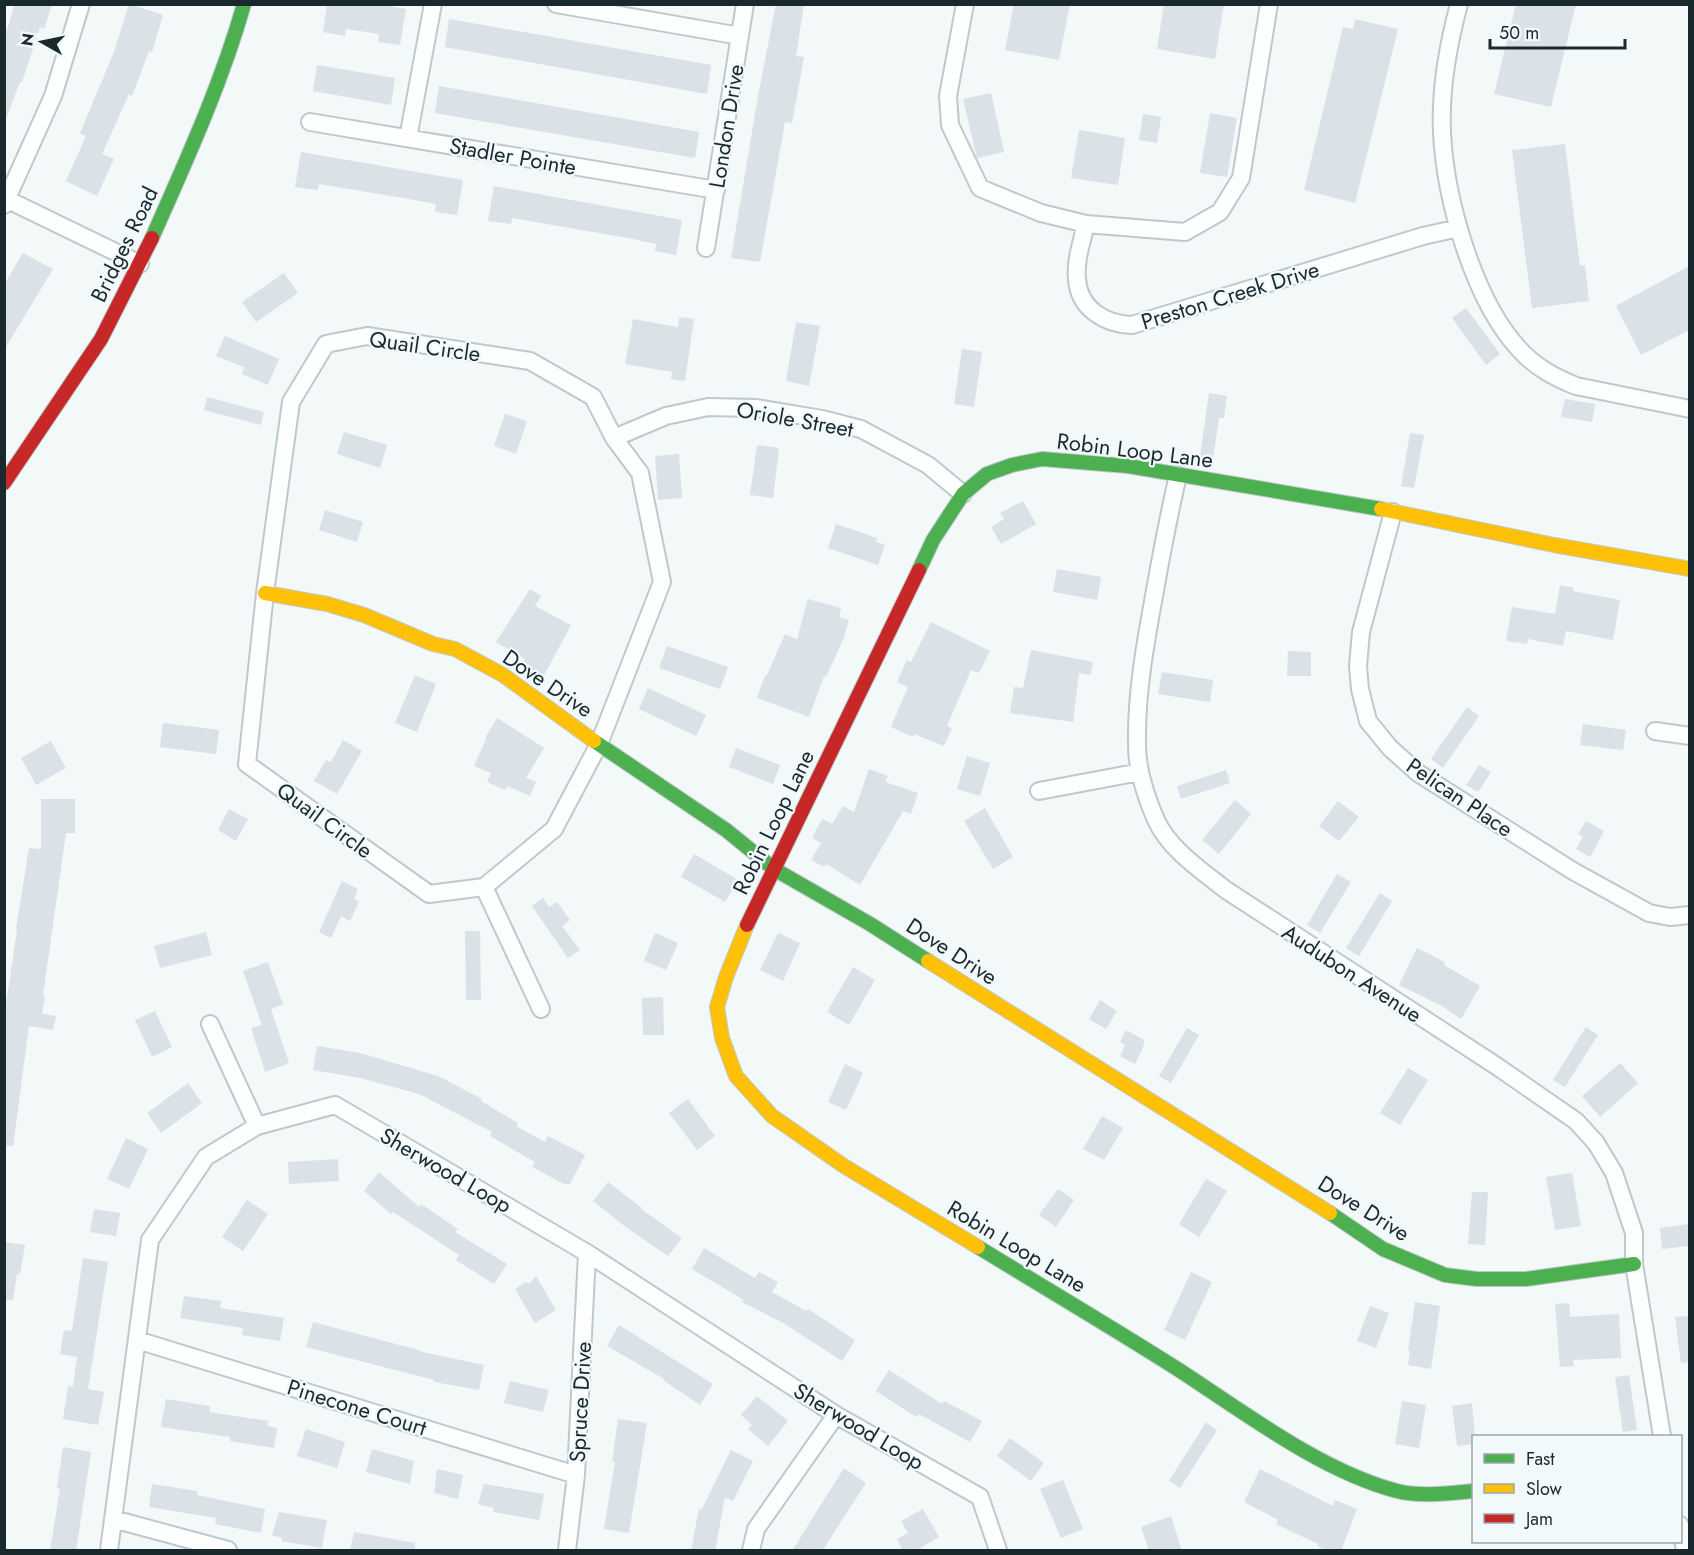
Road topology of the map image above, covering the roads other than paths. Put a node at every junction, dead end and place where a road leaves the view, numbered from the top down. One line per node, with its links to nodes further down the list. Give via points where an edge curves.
1 (81, 4): 13 (street, via 53,96)
2 (244, 4): 17 (street, Bridges Road, via 194,147)
3 (433, 4): 11 (street)
4 (556, 4): 9 (street)
5 (745, 4): 9 (street, London Drive)
6 (965, 4): 14 (street, via 948,96 950,125 980,188 1041,213)
7 (1269, 4): 14 (street, via 1241,178 1220,212 1185,232)
8 (1459, 4): 15 (street, via 1446,65 1442,113 1444,156)
9 (740, 36): 12 (street, London Drive)
10 (310, 122): 11 (street, Stadler Pointe)
11 (408, 138): 12 (street, Stadler Pointe)
12 (716, 190): 16 (street, London Drive)
13 (6, 201): 17 (street)
14 (1086, 224): 15 (street, Preston Creek Drive, via 1077,269 1081,295 1103,319 1132,325)
15 (1459, 228): 18 (street, via 1490,306 1518,348 1538,366 1576,386)
16 (706, 248)
17 (140, 264): 21 (street, Bridges Road, via 101,339)
18 (1689, 409)
19 (614, 438): 22 (street, Oriole Street, via 666,416 708,407 756,408 861,429 928,465); 25 (street, Quail Circle, via 593,397 530,361 367,336 326,344 291,402); 28 (street, Quail Circle, via 640,473 662,582)
20 (1178, 475): 22 (street, Robin Loop Lane, via 1128,466 1042,459 987,474); 23 (street, Robin Loop Lane); 29 (street, Audubon Avenue, via 1138,697)
21 (4, 483)
22 (963, 494): 31 (street, Robin Loop Lane, via 933,540)
23 (1393, 512): 24 (street, Robin Loop Lane); 33 (street, Pelican Place, via 1361,632 1358,666 1368,721 1418,773 1573,871 1648,913)
24 (1689, 569)
25 (265, 593): 28 (street, Dove Drive, via 327,604 455,649 503,675); 32 (street, Quail Circle, via 247,764 429,894)
26 (1655, 731): 27 (street)
27 (1689, 736)
28 (599, 744): 31 (street, Dove Drive, via 726,831); 32 (street, Quail Circle, via 554,829)
29 (1140, 772): 30 (street); 38 (street, Audubon Avenue, via 1156,821 1205,874 1576,1120 1614,1173 1634,1233)
30 (1039, 791)
31 (774, 869): 38 (street, Dove Drive, via 870,924 1383,1249 1445,1275 1477,1279 1526,1279); 43 (street, Robin Loop Lane, via 749,919 717,1007 722,1038 736,1076 772,1116 844,1166 1284,1438 1349,1473 1399,1492)
32 (484, 887): 34 (street)
33 (1689, 915)
34 (541, 1009)
35 (210, 1023): 36 (street)
36 (257, 1126): 37 (street, Sherwood Loop, via 335,1105); 39 (street, Sherwood Loop, via 206,1157 150,1240)
37 (587, 1253): 40 (street, Sherwood Loop); 42 (street, Spruce Drive)
38 (1634, 1264): 41 (street, Audubon Avenue)
39 (137, 1340): 42 (street, Pinecone Court); 44 (street, Sherwood Loop)
40 (836, 1415): 49 (street, via 756,1528); 50 (street, Sherwood Loop, via 980,1497)
41 (1662, 1435)
42 (576, 1475): 48 (street, Spruce Drive)
43 (1472, 1491)
44 (113, 1519): 46 (street, Sherwood Loop); 47 (street)
45 (1682, 1536): 51 (street)
46 (110, 1551)
47 (228, 1551)
48 (567, 1551)
49 (751, 1551)
50 (998, 1551)
51 (1685, 1551)

